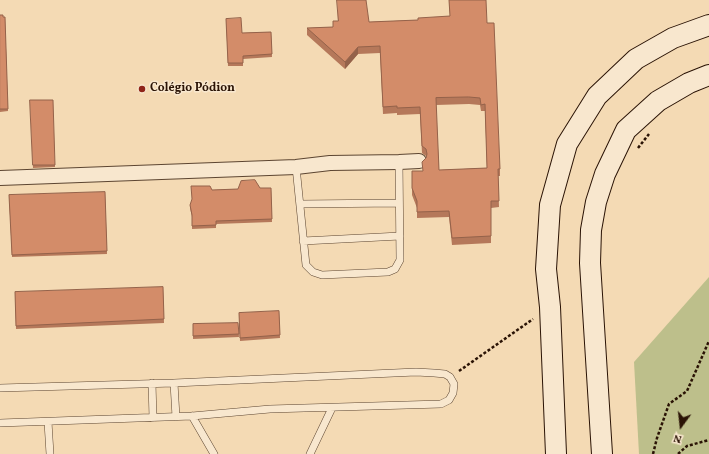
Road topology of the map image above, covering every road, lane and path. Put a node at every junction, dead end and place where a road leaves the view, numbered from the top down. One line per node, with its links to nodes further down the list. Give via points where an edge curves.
1 (709, 25): 13 (street, via 673,38 636,59 598,96 567,144 550,205 546,269)
2 (709, 76): 30 (street, via 689,83 658,101 626,130 605,174 596,202 591,230 590,263)
3 (651, 133): 4 (path)
4 (638, 149)
5 (419, 160): 6 (street)
6 (399, 162): 7 (street, via 330,163); 9 (lane)
7 (296, 167): 8 (street); 10 (lane)
8 (0, 178)
9 (399, 203): 10 (lane); 11 (lane)
10 (300, 204): 12 (lane)
11 (400, 236): 12 (lane); 12 (lane, via 400,260 395,269 388,272 322,275 313,272 306,265)
12 (303, 241)
13 (550, 307): 15 (path); 29 (street)
14 (709, 341): 31 (path, via 687,391 669,404)
15 (450, 377): 17 (lane, via 416,372); 19 (lane, via 454,384 453,393 449,400 441,404)
16 (152, 383): 17 (lane); 18 (lane); 22 (lane)
17 (174, 383): 21 (lane)
18 (0, 388)
19 (332, 408): 20 (lane, via 270,409); 28 (lane)
20 (192, 416): 21 (lane); 27 (lane)
21 (176, 417): 22 (lane)
22 (153, 418): 23 (lane)
23 (48, 422): 24 (lane); 26 (lane)
24 (0, 423)
25 (709, 440): 32 (path, via 687,446)
26 (50, 454)
27 (214, 454)
28 (310, 454)
29 (556, 454)
30 (602, 454)
31 (653, 454)
32 (678, 454)

